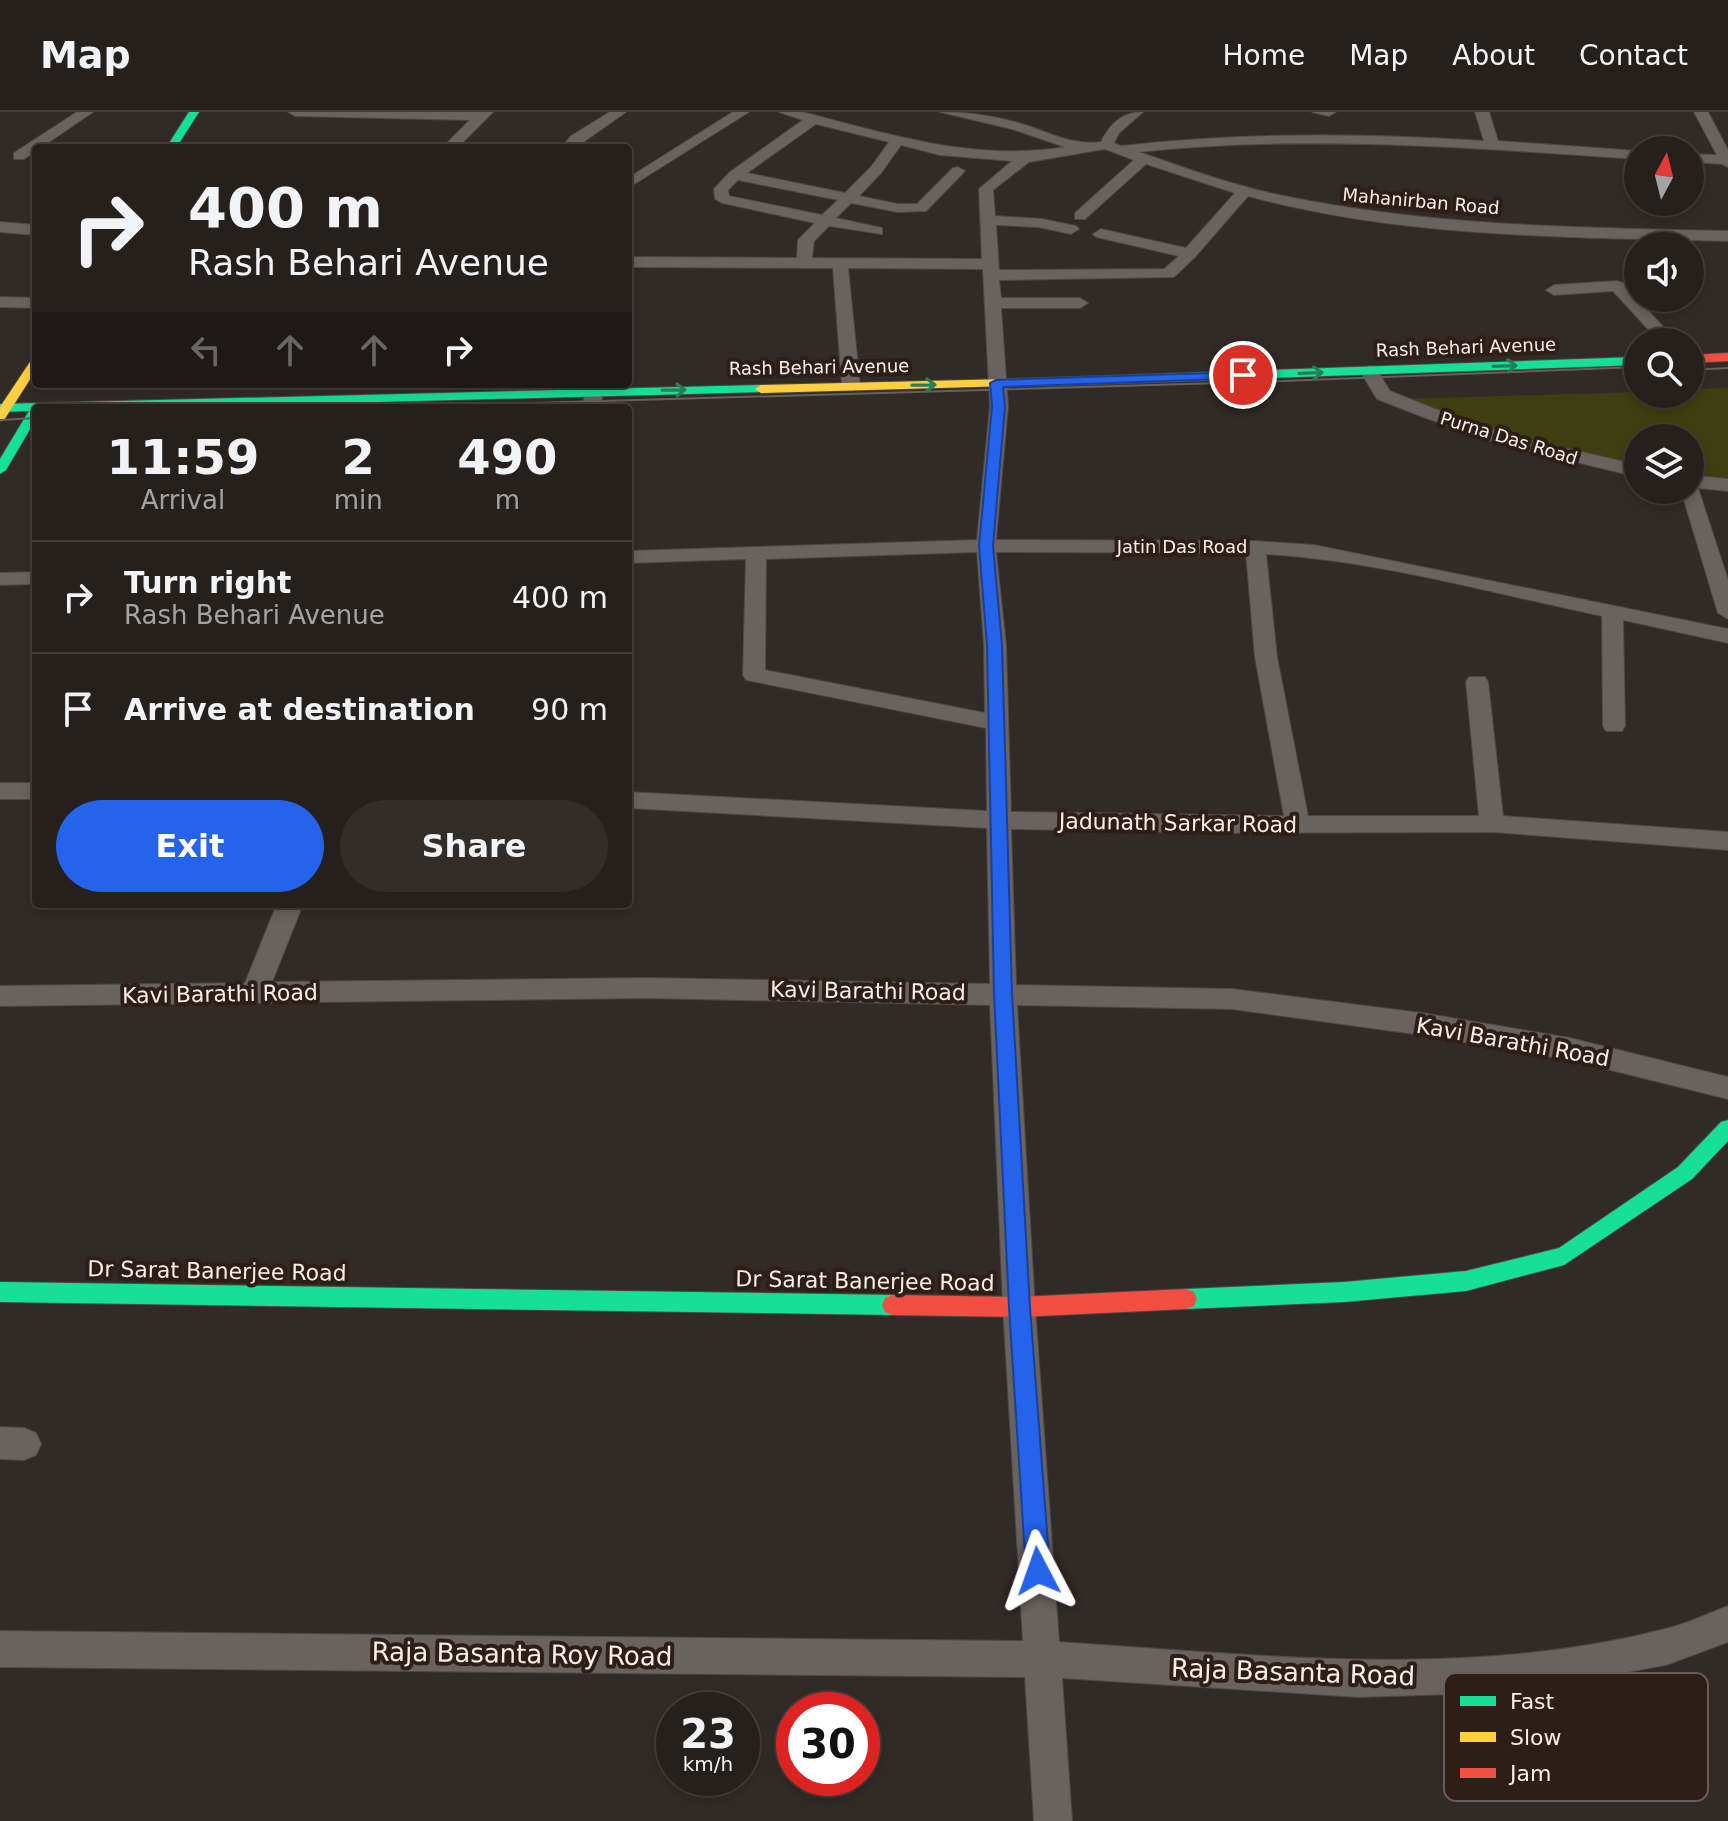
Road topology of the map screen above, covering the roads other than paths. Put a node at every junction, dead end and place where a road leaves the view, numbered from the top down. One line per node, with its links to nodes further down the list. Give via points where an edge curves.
1 (86, 112): 20 (street)
2 (194, 112): 21 (main road)
3 (213, 112): 22 (main road)
4 (295, 112): 13 (street)
5 (619, 112): 24 (street)
6 (742, 112): 40 (street)
7 (786, 112): 16 (street)
8 (947, 112): 18 (street)
9 (1037, 112): 18 (street)
10 (1319, 112): 11 (street)
11 (1329, 112)
12 (1482, 112): 25 (street)
13 (484, 114): 23 (street)
14 (1127, 114): 27 (street, via 1113,131)
15 (1704, 118): 17 (street); 37 (street)
16 (812, 120): 19 (street); 38 (street)
17 (1728, 124)
18 (1015, 126): 28 (street)
19 (899, 139): 29 (street); 42 (street)
20 (37, 144)
21 (174, 144)
22 (194, 144)
23 (453, 144)
24 (572, 144)
25 (1492, 146): 27 (street, via 1313,139); 31 (street)
26 (32, 147): 32 (street)
27 (1113, 148): 28 (street); 35 (street, Mahanirban Road)
28 (1084, 150): 34 (street)
29 (940, 151): 34 (street); 39 (street)
30 (0, 154): 32 (street)
31 (1624, 154)
32 (19, 156): 33 (street)
33 (32, 158)
34 (1025, 158): 39 (street)
35 (1143, 159): 41 (street, Mahanirban Road); 44 (street, via 1076,223 1046,226)
36 (1704, 159): 37 (street)
37 (1727, 161)
38 (735, 175): 42 (street); 43 (street, via 723,186 722,199)
39 (972, 180): 42 (street, via 921,208); 44 (street)
40 (632, 181)
41 (1244, 192): 49 (street, Mahanirban Road, via 1341,214 1431,225); 50 (street)
42 (848, 198): 43 (street)
43 (824, 220): 47 (street); 52 (street, via 806,240)
44 (988, 220): 54 (street)
45 (0, 227): 46 (street)
46 (32, 230)
47 (877, 231)
48 (1101, 234): 50 (street)
49 (1728, 236)
50 (1190, 254): 54 (street, via 1177,268 1158,276)
51 (632, 262): 52 (street)
52 (804, 264): 53 (street)
53 (840, 264): 54 (street); 66 (street)
54 (992, 269): 58 (street)
55 (1554, 290): 60 (street, via 1617,286)
56 (0, 302): 57 (street)
57 (32, 303)
58 (994, 303): 59 (street); 70 (street)
59 (1080, 303)
60 (1656, 328)
61 (1728, 357): 62 (main road)
62 (1704, 358)
63 (1624, 362): 65 (main road, Rash Behari Avenue, one-way to 63)
64 (32, 367): 73 (main road)
65 (1369, 371): 69 (street); 70 (main road, Rash Behari Avenue, one-way to 65)
66 (851, 386): 68 (main road, Rash Behari Avenue, one-way to 66); 70 (main road, Rash Behari Avenue, one-way to 70)
67 (1429, 393): 69 (main road)
68 (594, 395): 71 (main road, Rash Behari Avenue)
69 (1376, 395): 76 (street, Purna Das Road, via 1503,439)
70 (998, 400): 81 (street)
71 (208, 404)
72 (32, 408): 73 (main road, Rash Behari Avenue)
73 (2, 411)
74 (29, 435): 75 (main road); 77 (main road)
75 (0, 436)
76 (1624, 468)
77 (0, 470)
78 (1704, 482): 79 (street)
79 (1728, 485)
80 (1695, 504): 87 (street)
81 (986, 546): 82 (street, Jatin Das Road); 83 (street, Jatin Das Road); 92 (street)
82 (1255, 547): 88 (street, Jatin Das Road, via 1314,551); 99 (street, via 1266,657)
83 (756, 554): 84 (street, Jatin Das Road); 92 (street, via 754,675)
84 (632, 557)
85 (32, 578): 86 (street)
86 (0, 579)
87 (1723, 582): 89 (street)
88 (1612, 612): 90 (street, Jatin Das Road); 93 (street)
89 (1728, 613)
90 (1728, 636)
91 (1477, 682): 98 (street)
92 (997, 723): 97 (street)
93 (1614, 726)
94 (0, 791): 95 (street)
95 (32, 791)
96 (632, 800): 97 (street, Jadunath Sarkar Road)
97 (1000, 820): 99 (street, Jadunath Sarkar Road); 102 (street)
98 (1492, 824): 99 (street, Jadunath Sarkar Road); 100 (street, Jadunath Sarkar Road)
99 (1298, 825)
100 (1728, 841)
101 (288, 908): 103 (street)
102 (1003, 993): 103 (street, Kavi Barathi Road, via 646,988); 105 (street, Kavi Barathi Road, via 1232,999 1570,1049); 108 (street)
103 (254, 994): 104 (street, Kavi Barathi Road)
104 (0, 996)
105 (1728, 1088)
106 (1728, 1128): 108 (main road, Dr Sarat Banerjee Road, via 1685,1173 1564,1256 1466,1281)
107 (0, 1292): 108 (main road, Dr Sarat Banerjee Road)
108 (1019, 1307): 111 (street)
109 (1728, 1624): 112 (street, Raja Basanta Road, via 1666,1647)
110 (0, 1649): 111 (street, Raja Basanta Roy Road)
111 (1044, 1659): 113 (street, Raja Basanta Road, via 1358,1679); 114 (street)
112 (1523, 1673)
113 (1444, 1676)
114 (1053, 1821)

